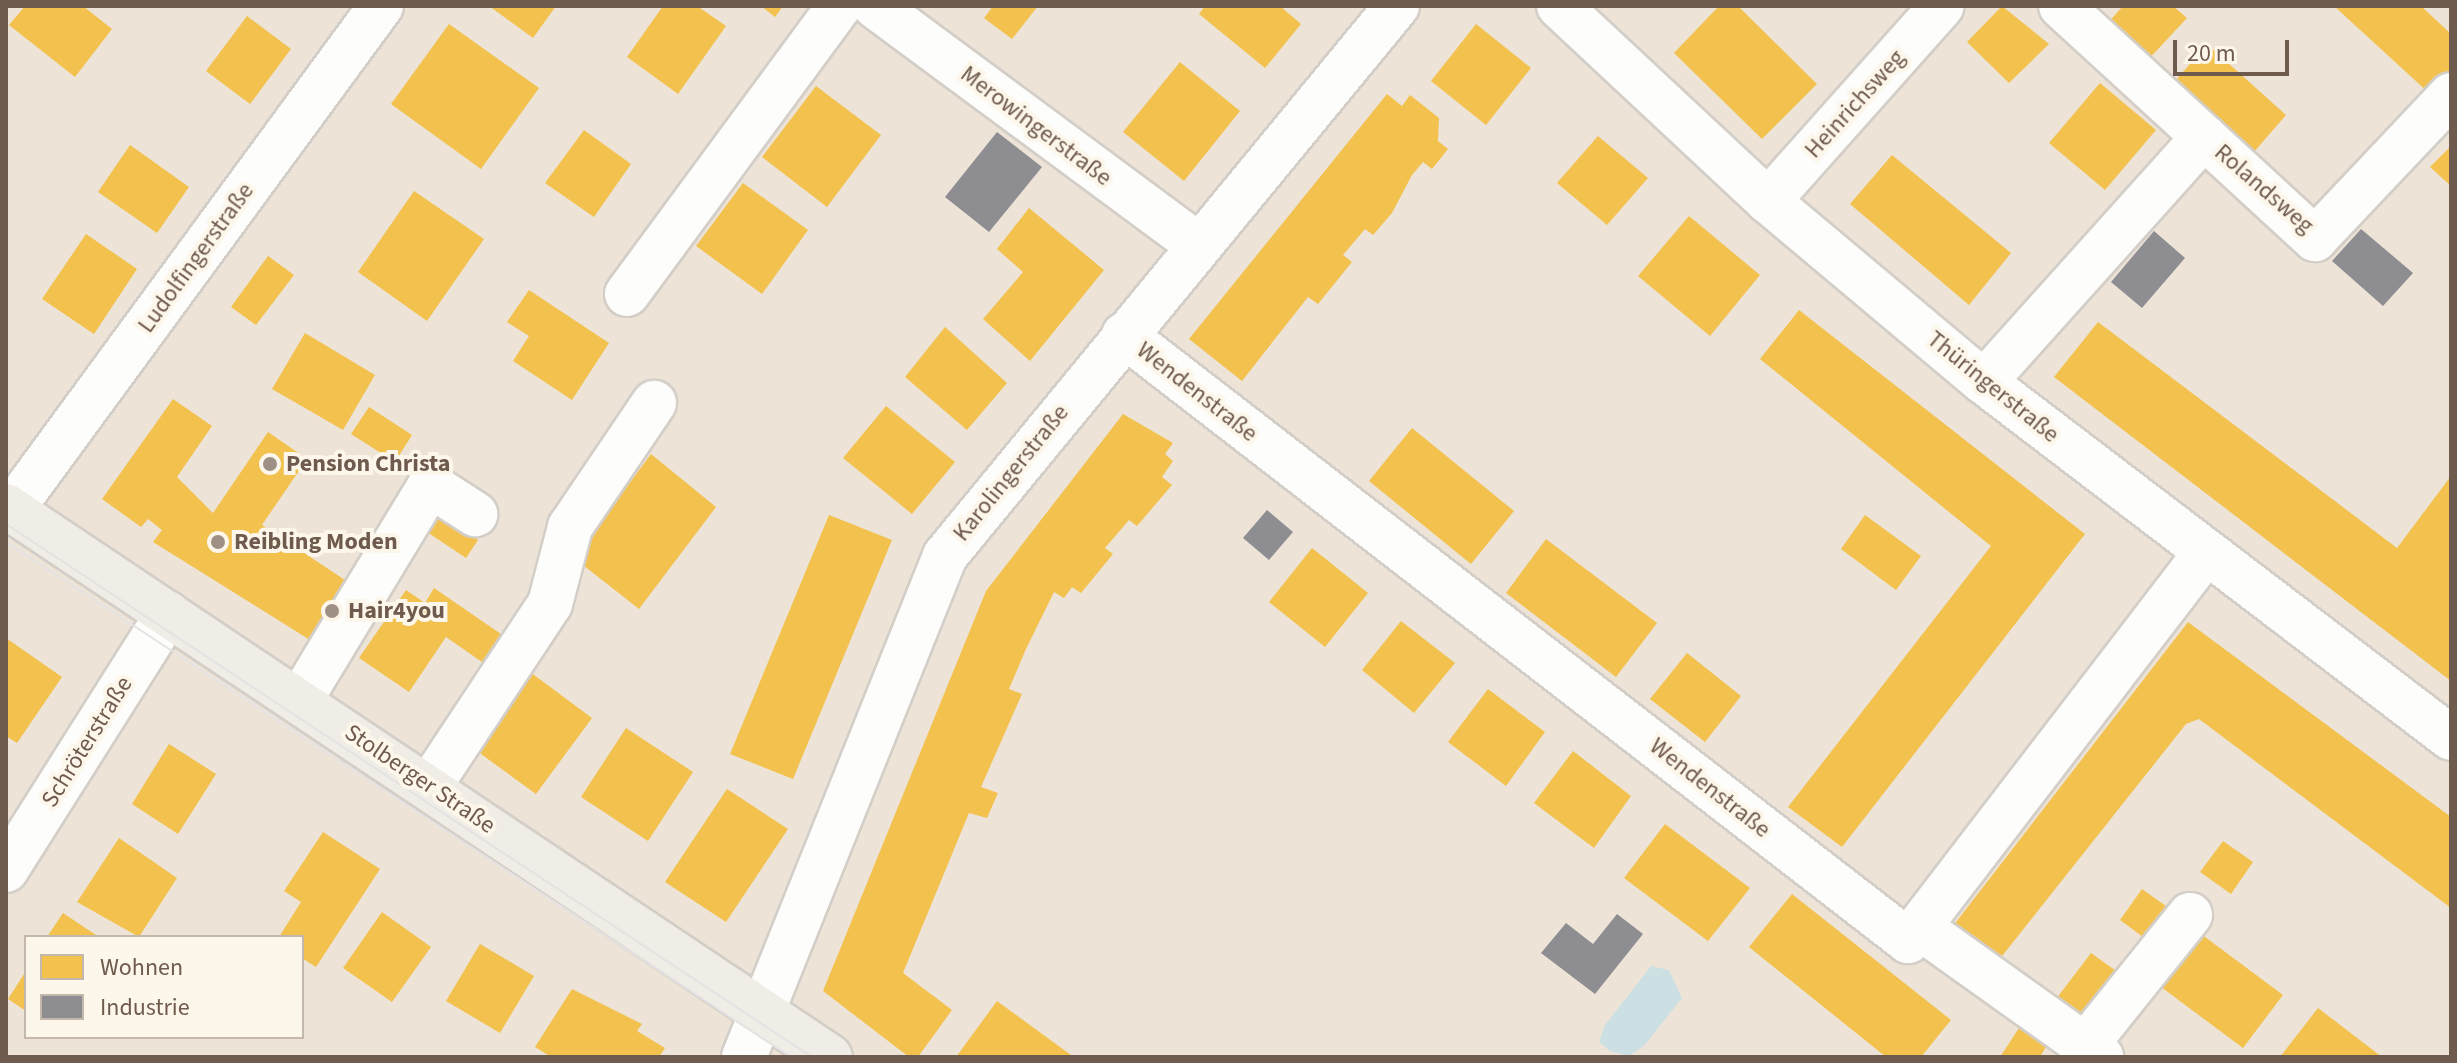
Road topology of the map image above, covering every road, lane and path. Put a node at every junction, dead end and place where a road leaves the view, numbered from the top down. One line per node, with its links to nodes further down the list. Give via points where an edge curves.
1 (381, 6): 16 (street, Ludolfingerstraße)
2 (839, 6): 12 (street)
3 (875, 6): 11 (street, Merowingerstraße)
4 (1397, 6): 11 (street, Karolingerstraße)
5 (1559, 6): 10 (street, Thüringerstraße)
6 (1942, 6): 10 (street, Heinrichsweg)
7 (2061, 6): 9 (street)
8 (2451, 95): 9 (street, Rolandsweg, via 2315,239)
9 (2204, 137): 14 (street, Rolandsweg)
10 (1768, 201): 14 (street, Thüringerstraße)
11 (1198, 245): 13 (street, Karolingerstraße)
12 (627, 294)
13 (1124, 335): 25 (street, Wendenstraße, via 1908,941); 26 (street, Karolingerstraße, via 945,556)
14 (1984, 382): 18 (street, Thüringerstraße)
15 (654, 403): 22 (street, via 570,527 550,604)
16 (9, 508): 19 (main road, Stolberger Straße)
17 (475, 514): 20 (street, via 430,485)
18 (2206, 552): 21 (street, Thüringerstraße); 25 (street)
19 (168, 614): 20 (main road, Stolberger Straße); 23 (street, Schröterstraße)
20 (300, 700): 22 (main road, Stolberger Straße)
21 (2451, 738)
22 (430, 785): 26 (main road, Stolberger Straße)
23 (6, 870)
24 (2190, 915): 27 (street)
25 (1919, 927): 27 (street)
26 (759, 1030): 28 (main road, Stolberger Straße)
27 (2093, 1051)
28 (830, 1057)

